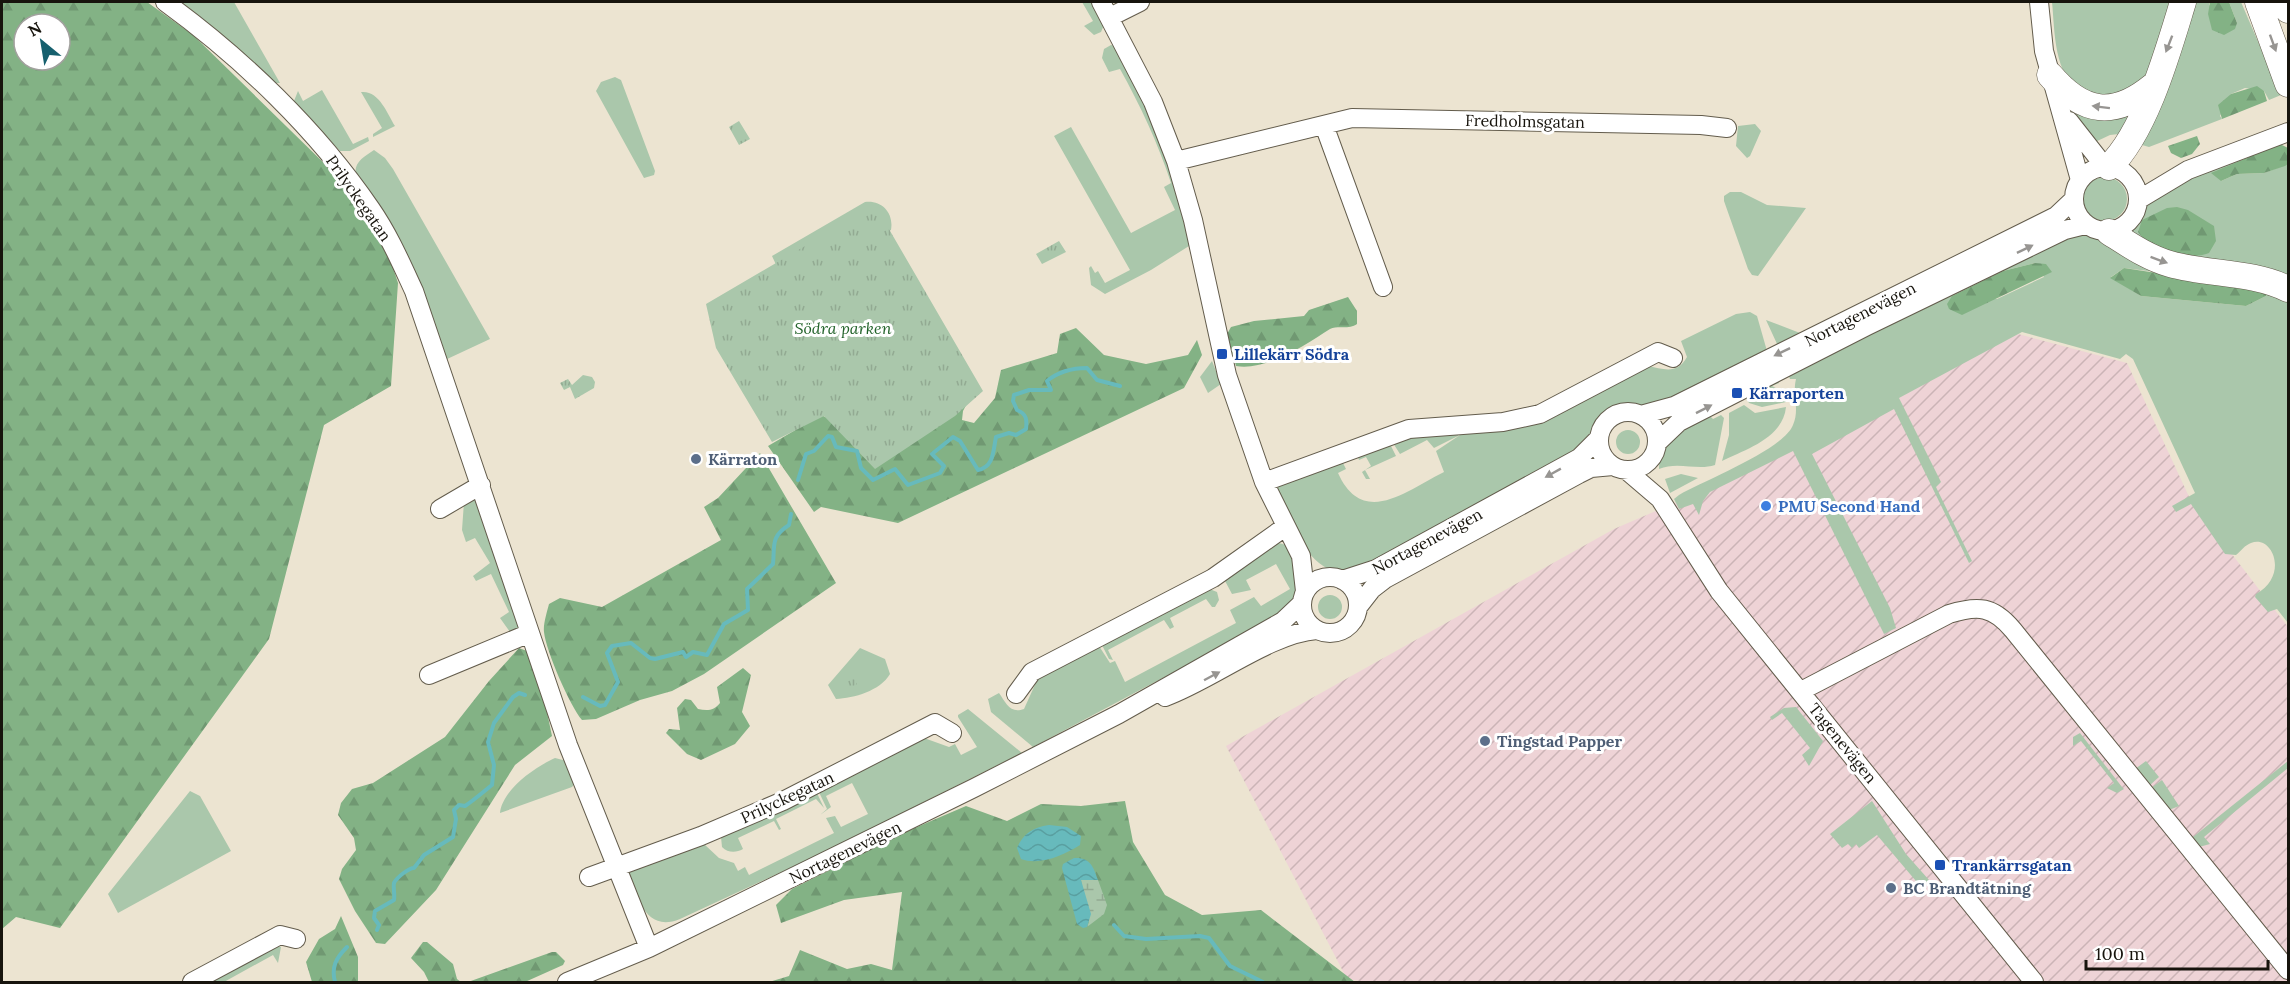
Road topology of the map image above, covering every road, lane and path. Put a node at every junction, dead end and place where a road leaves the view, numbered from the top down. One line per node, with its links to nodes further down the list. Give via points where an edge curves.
1 (165, 2): 31 (street, Prilyckegatan, via 214,39 320,143 372,210 414,291)
2 (1140, 2): 7 (street)
3 (2039, 2): 9 (street)
4 (2183, 2): 11 (highway, one-way to 11)
5 (2258, 2): 10 (highway, one-way to 10)
6 (2285, 2): 8 (highway)
7 (1105, 9): 16 (street, via 1153,102)
8 (2289, 10)
9 (2050, 75): 11 (highway, one-way to 9, via 2126,104 2097,107 2070,96); 12 (street)
10 (2289, 84)
11 (2153, 86): 17 (highway)
12 (2059, 105): 17 (street, via 2090,151); 19 (street)
13 (1324, 125): 14 (street, Fredholmsgatan, via 1352,118); 16 (street, Fredholmsgatan); 23 (street)
14 (1727, 128)
15 (2284, 133): 18 (street)
16 (1176, 161): 30 (street, via 1199,244 1227,375)
17 (2114, 170): 18 (street); 19 (street, via 2091,171); 21 (street, via 2134,184)
18 (2188, 170): 21 (street)
19 (2079, 180): 20 (street)
20 (2073, 200): 22 (street, via 2076,214); 26 (street, Nortagenevägen, one-way to 26, via 2046,221 1674,406)
21 (2138, 200): 22 (street, Nortagenevägen, via 2132,219 2122,228)
22 (2097, 228): 24 (highway, one-way to 24, via 2171,265 2255,278); 28 (street, Nortagenevägen, one-way to 22, via 1679,422 1787,366 2044,240)
23 (1383, 287)
24 (2289, 289)
25 (1673, 358): 30 (street, via 1658,352 1540,414 1503,422 1409,429)
26 (1641, 415): 27 (street, Nortagenevägen, via 1614,416); 28 (street, via 1653,427)
27 (1599, 438): 29 (street, via 1602,454); 36 (street, Nortagenevägen, one-way to 36, via 1579,458 1376,569)
28 (1655, 449): 29 (street, Nortagenevägen, via 1642,467); 32 (street, Tagenevägen)
29 (1619, 468): 32 (street, Tagenevägen); 38 (street, Nortagenevägen, via 1591,468 1579,474 1385,579)
30 (1264, 482): 34 (street)
31 (481, 485): 33 (street); 40 (street, Prilyckegatan)
32 (1660, 499): 42 (street, Tagenevägen, via 1719,591)
33 (441, 509)
34 (1285, 527): 35 (street); 43 (street, via 1213,579 1032,672)
35 (1301, 556): 36 (street, via 1313,568); 37 (street)
36 (1336, 578): 37 (street, Nortagenevägen, via 1316,581); 38 (street, via 1354,591)
37 (1304, 597): 39 (street, via 1305,619); 44 (street, Nortagenevägen, via 1283,621)
38 (1358, 608): 39 (street, Nortagenevägen, via 1344,630)
39 (1317, 630): 44 (street, Nortagenevägen, one-way to 39, via 1206,680 1288,635)
40 (530, 633): 41 (street); 46 (street, Prilyckegatan)
41 (429, 675)
42 (1801, 691): 50 (street, via 1949,614 1964,609 1992,611 2013,630); 53 (street, Tagenevägen)
43 (1016, 694)
44 (1119, 714): 49 (street, Nortagenevägen)
45 (952, 733): 46 (street, Prilyckegatan, via 935,723 783,801)
46 (615, 866): 47 (street, Prilyckegatan); 49 (street, Prilyckegatan)
47 (589, 877)
48 (296, 939): 51 (street, via 280,935)
49 (649, 948): 52 (street, Nortagenevägen)
50 (2289, 970)
51 (192, 982)
52 (567, 982)
53 (2034, 982)

